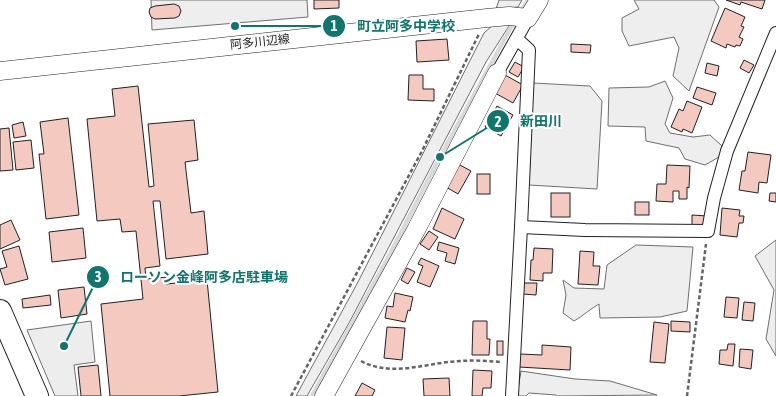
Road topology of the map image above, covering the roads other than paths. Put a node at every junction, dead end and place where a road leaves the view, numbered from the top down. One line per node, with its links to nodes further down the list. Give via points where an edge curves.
1 (539, 0): 2 (main road)
2 (521, 17): 4 (street); 5 (main road, 阿多川辺線, via 487,18)
3 (776, 33): 7 (street, via 727,151 708,231)
4 (517, 39): 6 (street); 7 (street, via 528,50)
5 (0, 71)
6 (497, 74): 10 (main road)
7 (521, 228): 11 (street)
8 (0, 311): 9 (highway)
9 (36, 396)
10 (324, 396)
11 (512, 396)

